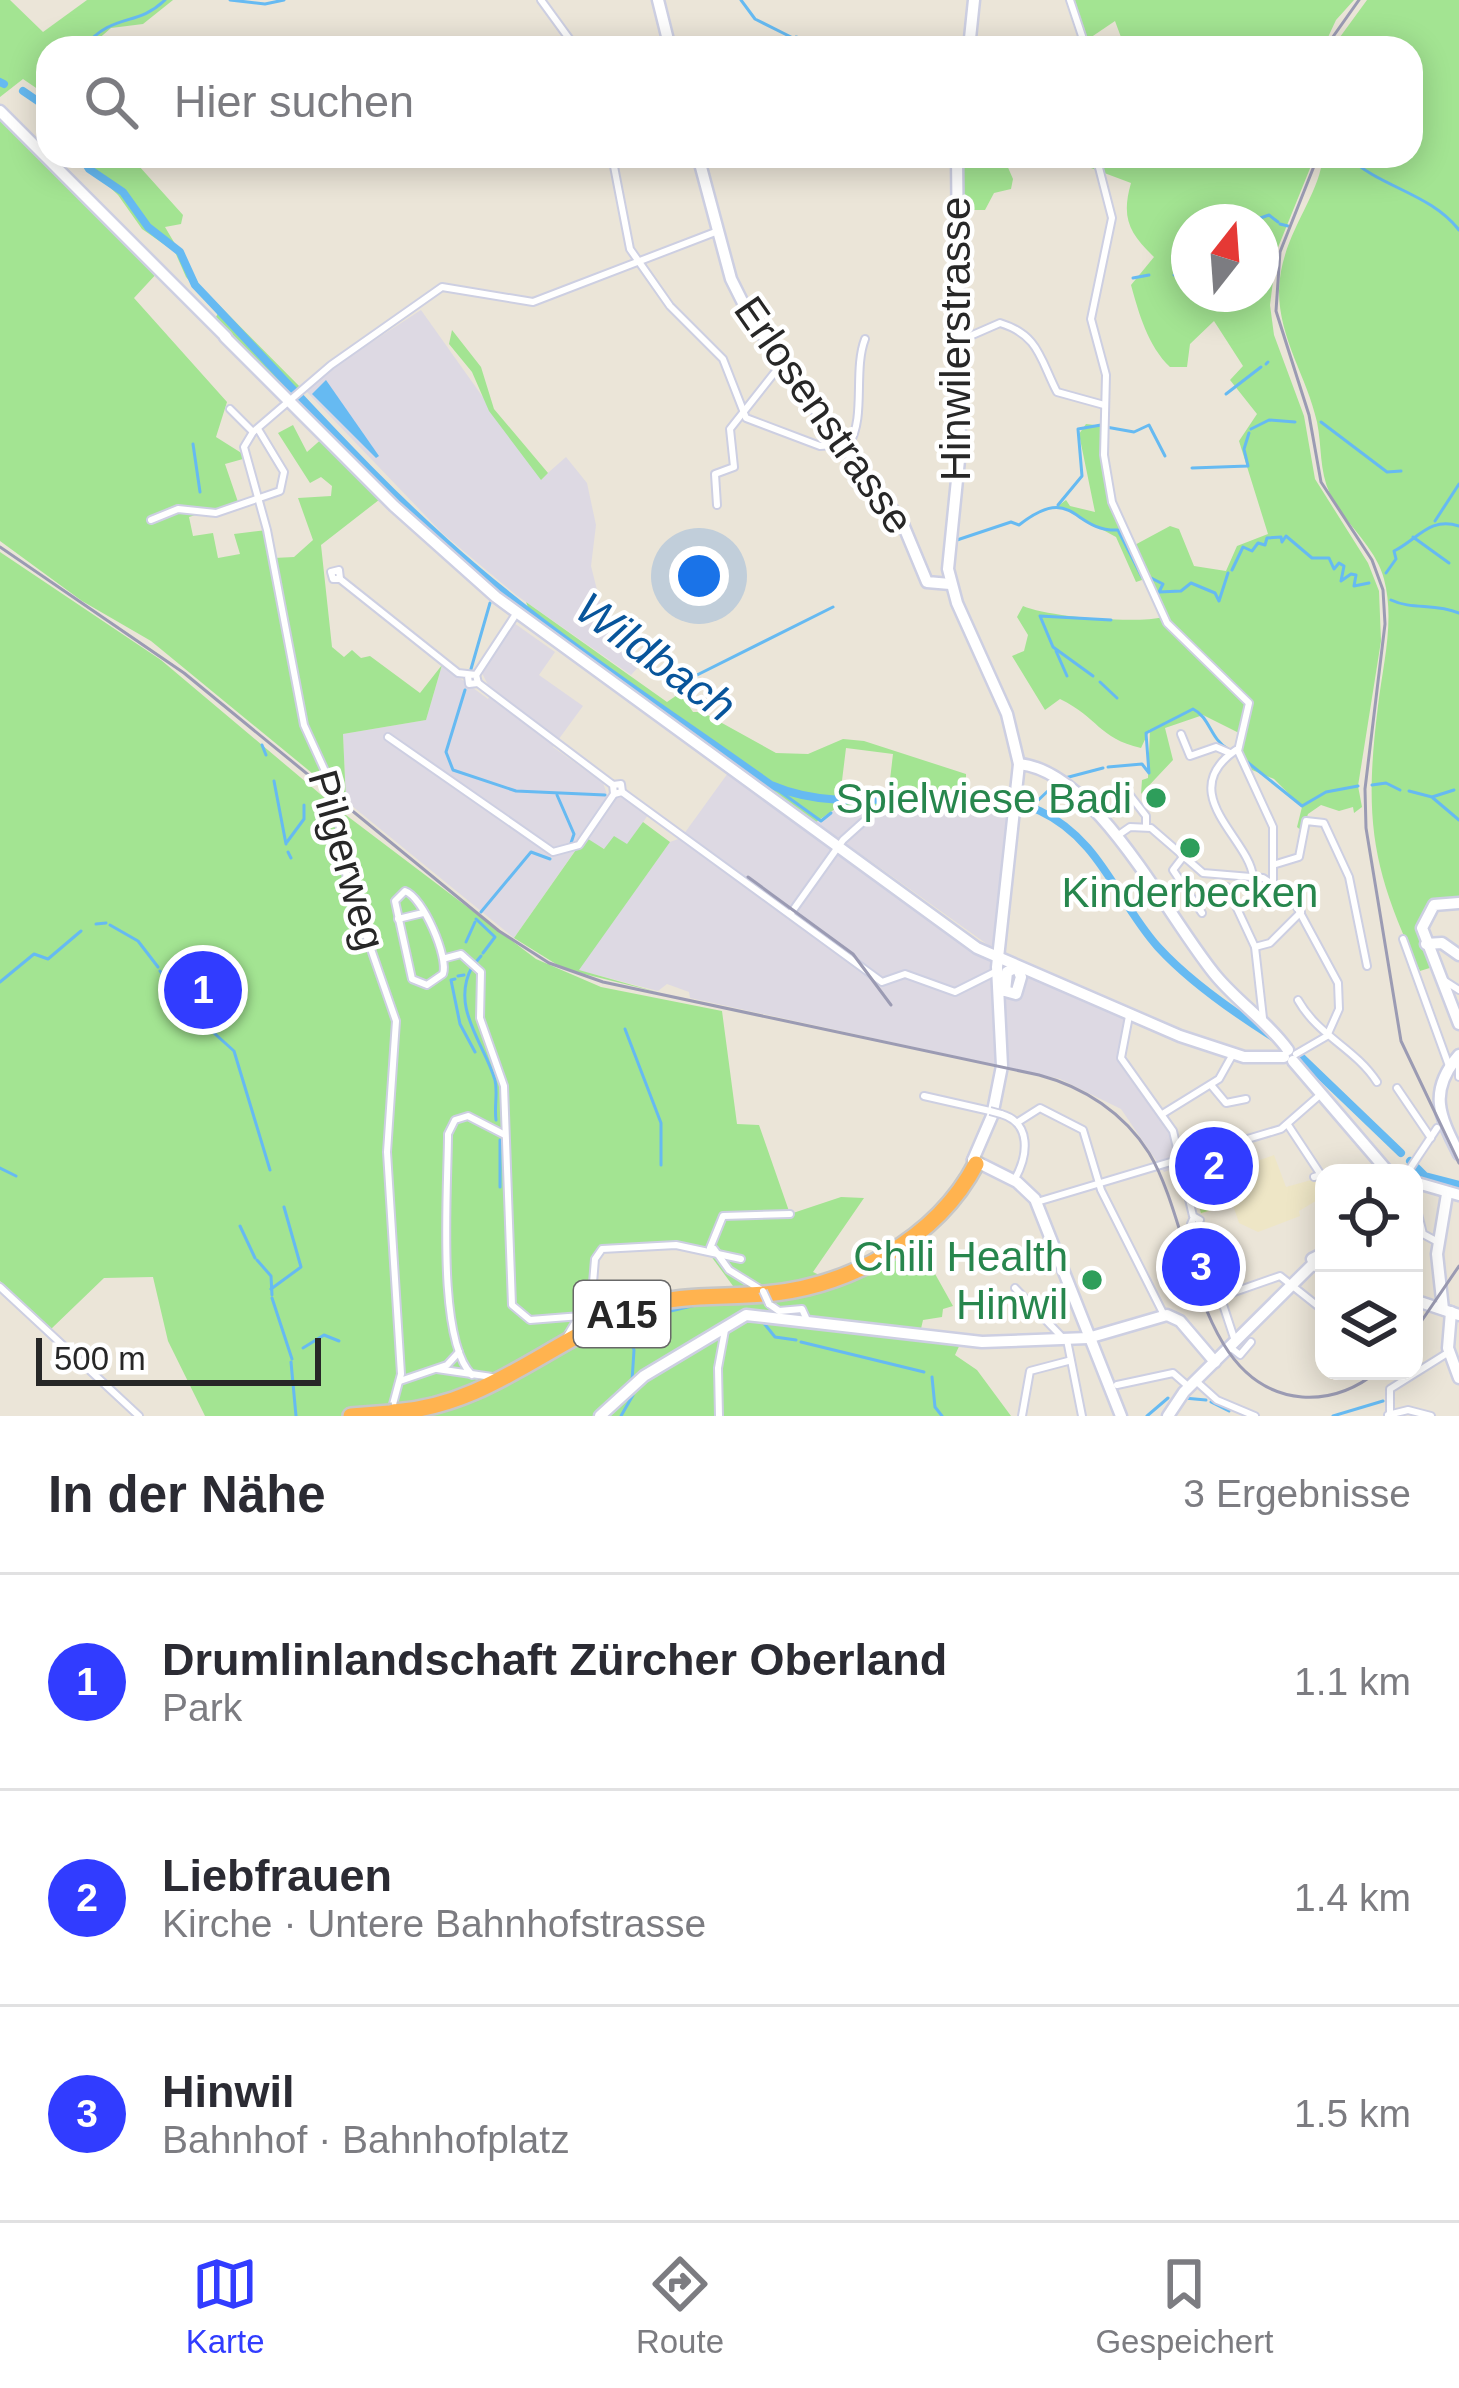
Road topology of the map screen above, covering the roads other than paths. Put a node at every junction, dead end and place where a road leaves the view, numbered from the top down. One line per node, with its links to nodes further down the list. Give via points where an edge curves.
1 (541, 0): 5 (street)
2 (658, 0): 6 (main road)
3 (974, 0): 7 (main road)
4 (1070, 0): 8 (street)
5 (566, 36)
6 (667, 36)
7 (970, 36)
8 (1082, 36)
9 (0, 111): 10 (main road)
10 (36, 147)
11 (57, 168): 21 (main road)
12 (614, 168): 17 (street, via 630,249)
13 (701, 168): 16 (main road, Erlosenstrasse)
14 (957, 168): 19 (main road, Hinwilerstrasse)
15 (1099, 168): 22 (street, via 1112,218 1091,320 1106,375)
16 (718, 231): 17 (street); 20 (main road, Erlosenstrasse, via 731,279)
17 (640, 262): 21 (street, via 533,302 442,287); 24 (street, via 723,359)
18 (865, 339): 26 (street, via 854,434)
19 (958, 341): 22 (street, via 1000,323 1015,327 1034,339 1057,392); 32 (main road, Hinwilerstrasse)
20 (782, 364): 24 (street); 26 (main road, Erlosenstrasse)
21 (295, 399): 25 (street); 29 (main road)
22 (1104, 405): 37 (street, via 1116,514 1171,628 1247,699 1250,716)
23 (230, 409): 25 (street)
24 (745, 415): 26 (street, via 820,446); 28 (street, via 727,438 734,467 715,474)
25 (256, 430): 27 (street, Pilgerweg, via 243,454); 27 (street, via 284,472 280,491)
26 (844, 446): 32 (main road, Erlosenstrasse, via 902,522 927,582)
27 (256, 498): 30 (street, via 217,513 178,508); 129 (street, Pilgerweg, via 305,728 335,796 343,864 396,1021 387,1152)
28 (717, 505)
29 (394, 506): 33 (main road); 33 (main road)
30 (151, 520)
31 (340, 579): 34 (street, via 393,626)
32 (950, 584): 38 (main road, via 1007,714)
33 (516, 615): 34 (street); 44 (main road)
34 (474, 678): 39 (street)
35 (1180, 734): 37 (street, via 1190,756 1216,747)
36 (388, 737): 39 (street, via 553,852 579,845)
37 (1234, 752): 46 (street, via 1272,824); 47 (street, via 1215,778 1214,802)
38 (1019, 764): 43 (main road, via 1050,773); 56 (main road)
39 (616, 790): 52 (street)
40 (1129, 794): 42 (street)
41 (863, 822): 44 (street)
42 (1146, 826): 43 (street); 45 (street)
43 (1117, 836): 71 (main road, via 1214,974)
44 (838, 846): 52 (street); 60 (main road)
45 (1183, 857): 47 (street, via 1209,875); 53 (street, via 1173,870)
46 (1276, 864): 48 (street); 64 (street, via 1300,857 1308,820 1324,823 1347,870)
47 (1252, 877): 48 (street)
48 (1273, 881): 51 (street)
49 (1227, 887): 59 (street)
50 (1459, 904): 58 (main road, via 1429,909)
51 (1301, 912): 59 (street); 73 (street, via 1339,989)
52 (791, 913): 63 (street, via 883,982 905,974 955,992)
53 (1202, 913)
54 (424, 914): 55 (street); 55 (street, via 415,895 403,891 395,899); 62 (street)
55 (398, 919): 62 (street, via 415,983 436,981)
56 (1002, 922): 60 (main road, via 996,946); 63 (main road)
57 (1403, 938): 76 (street)
58 (1426, 944): 61 (main road, via 1441,942); 66 (main road)
59 (1255, 947): 71 (street)
60 (982, 949): 63 (main road)
61 (1459, 955)
62 (446, 958): 88 (street, via 462,955 481,974 480,1018 503,1079)
63 (998, 966): 65 (main road); 68 (main road); 92 (main road, via 1002,1066)
64 (1367, 966)
65 (1017, 968): 68 (main road, via 1017,993); 70 (main road)
66 (1442, 981): 67 (street); 72 (main road)
67 (1459, 990)
68 (1005, 992): 92 (main road, via 1005,1080)
69 (1298, 1000): 73 (street)
70 (1130, 1016): 74 (main road); 84 (street, via 1120,1058)
71 (1263, 1018): 75 (main road)
72 (1459, 1024)
73 (1327, 1036): 75 (street); 78 (street)
74 (1233, 1054): 75 (main road); 79 (street)
75 (1290, 1056): 81 (main road)
76 (1456, 1062): 77 (street); 90 (main road, via 1437,1100)
77 (1459, 1077)
78 (1377, 1082)
79 (1211, 1084): 83 (street, via 1226,1103); 84 (street)
80 (1397, 1088): 89 (street)
81 (1321, 1094): 86 (street); 93 (main road)
82 (924, 1096): 85 (street, bridge)
83 (1246, 1100)
84 (1164, 1113): 91 (street)
85 (1018, 1122): 96 (street, via 1025,1150); 97 (street, via 1039,1108 1075,1123)
86 (1288, 1125): 91 (street); 95 (street, via 1322,1175)
87 (1437, 1128): 89 (street)
88 (506, 1135): 115 (street, via 512,1305 530,1320); 123 (street, via 468,1116 448,1132 446,1292)
89 (1431, 1138): 94 (street)
90 (1459, 1154)
91 (1182, 1161): 97 (street); 111 (street)
92 (980, 1164): 96 (main road); 132 (highway, A15, via 934,1217 883,1257 832,1281 644,1305 466,1399)
93 (1381, 1164)
94 (1412, 1164)
95 (1314, 1178)
96 (1013, 1182): 100 (main road); 102 (main road)
97 (1100, 1185): 100 (street); 114 (street)
98 (1423, 1185): 99 (main road)
99 (1453, 1194): 104 (main road)
100 (1037, 1202): 102 (main road)
101 (790, 1214): 105 (street, via 718,1219)
102 (1042, 1219): 118 (main road)
103 (1423, 1234): 104 (street)
104 (1439, 1243): 113 (main road)
105 (712, 1249): 106 (street); 115 (street, via 600,1250); 116 (street, bridge, via 777,1310 802,1309)
106 (741, 1258)
107 (1315, 1266): 108 (main road)
108 (1293, 1284): 111 (street, via 1277,1276); 112 (street); 121 (main road)
109 (0, 1287): 134 (street)
110 (1015, 1288): 119 (street)
111 (1220, 1298): 121 (street)
112 (1315, 1304)
113 (1451, 1312): 122 (main road)
114 (1164, 1315): 118 (main road); 125 (main road, via 1178,1319)
115 (581, 1316): 127 (street, via 558,1342 493,1377)
116 (807, 1320): 117 (main road, via 746,1315); 119 (main road, via 974,1342)
117 (726, 1324): 136 (main road, via 644,1376); 137 (street)
118 (1088, 1339): 119 (main road); 140 (main road)
119 (1064, 1340): 124 (street)
120 (1252, 1342): 121 (street, via 1240,1355)
121 (1233, 1344): 125 (main road)
122 (1452, 1346): 128 (main road); 133 (street, via 1390,1388)
123 (459, 1352): 126 (street); 127 (street)
124 (1068, 1361): 138 (street, via 1031,1369); 139 (street)
125 (1215, 1362): 130 (main road)
126 (437, 1369): 127 (street); 129 (street)
127 (472, 1375)
128 (1459, 1378)
129 (400, 1381): 132 (street, Pilgerweg)
130 (1192, 1384): 131 (street, via 1173,1373); 141 (main road); 142 (street)
131 (1118, 1385)
132 (392, 1414): 135 (highway, A15)
133 (1388, 1415): 143 (street)
134 (139, 1416)
135 (351, 1416)
136 (600, 1416)
137 (719, 1416)
138 (1022, 1416)
139 (1082, 1416)
140 (1121, 1416)
141 (1168, 1416)
142 (1256, 1416)
143 (1431, 1416)

